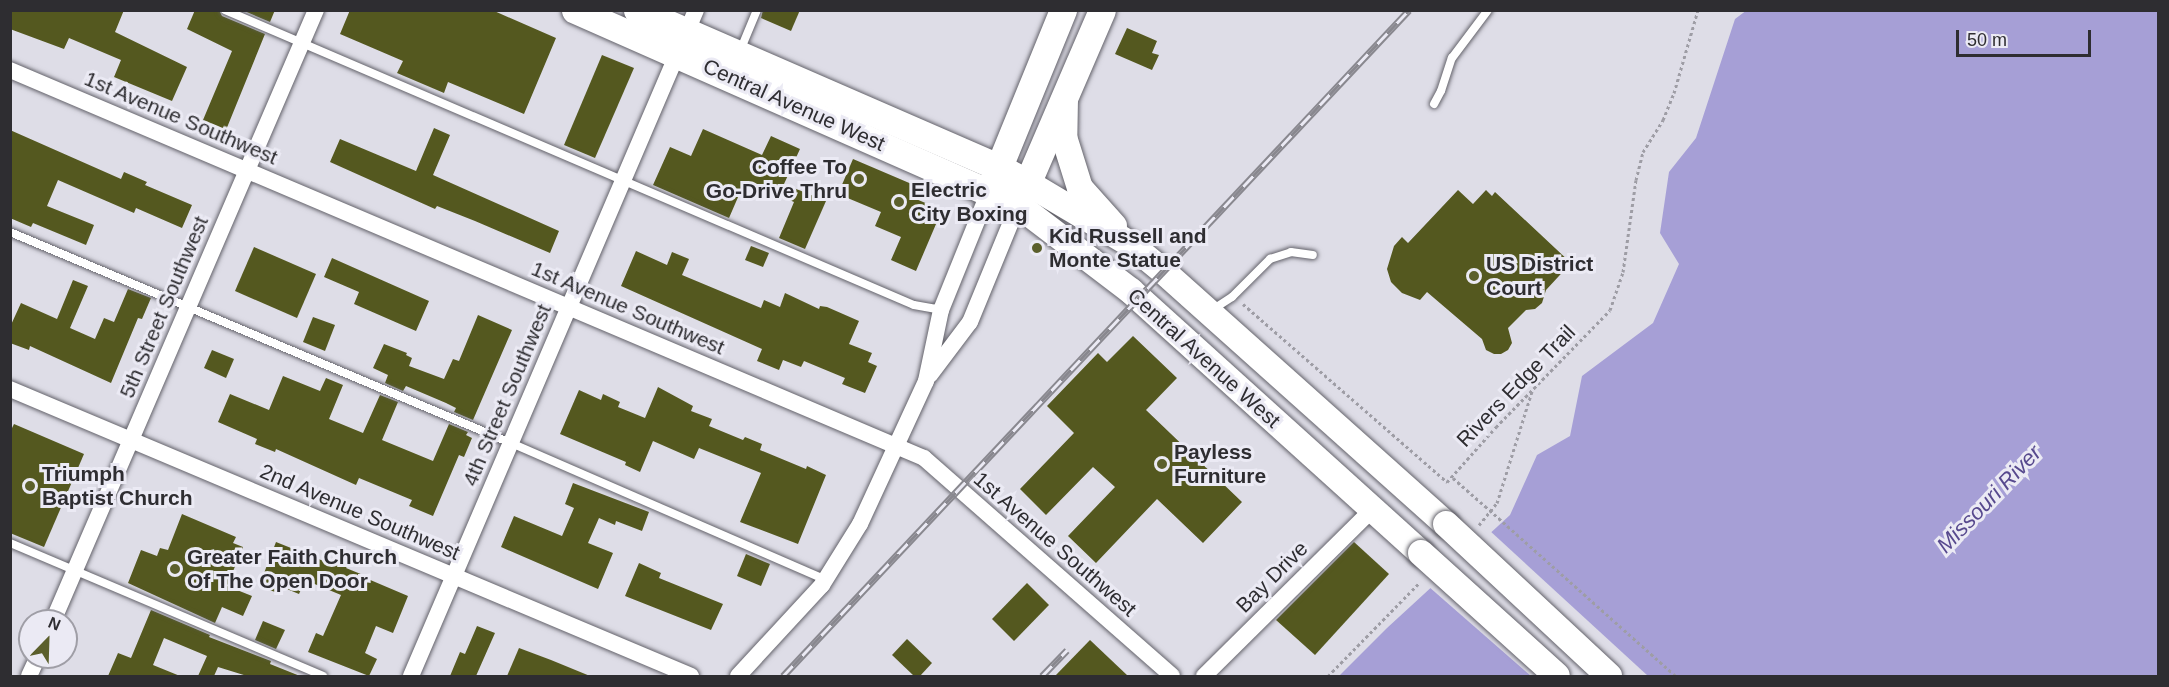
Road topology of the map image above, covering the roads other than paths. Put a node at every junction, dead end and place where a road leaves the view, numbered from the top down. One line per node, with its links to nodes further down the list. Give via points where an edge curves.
1 (225, 10): 10 (lane)
2 (316, 10): 10 (street, 5th Street Southwest)
3 (575, 10): 9 (highway, Central Avenue West)
4 (637, 10): 9 (highway, Central Avenue West)
5 (757, 10): 11 (lane)
6 (1063, 10): 16 (highway)
7 (1102, 10): 13 (highway)
8 (1488, 10): 14 (lane, via 1452,58)
9 (687, 32): 11 (highway, Central Avenue West); 16 (highway, Central Avenue West); 17 (street, 4th Street Southwest)
10 (302, 42): 15 (street, 5th Street Southwest); 17 (lane)
11 (739, 54): 16 (highway, Central Avenue West)
12 (10, 70): 15 (street, 1st Avenue Southwest)
13 (1065, 94): 18 (highway); 20 (main road, via 1064,137 1080,188)
14 (1434, 104)
15 (247, 171): 22 (street, 5th Street Southwest); 23 (street, 1st Avenue Southwest)
16 (994, 179): 18 (highway, Central Avenue West); 24 (street)
17 (623, 181): 23 (street, 4th Street Southwest); 24 (lane, via 914,305)
18 (1022, 193): 20 (main road, Central Avenue West); 26 (street, via 970,322); 31 (main road, Central Avenue West)
19 (10, 232): 22 (lane)
20 (1130, 244): 25 (main road, Central Avenue West)
21 (1313, 255): 25 (lane, via 1291,252 1270,259 1232,297)
22 (188, 308): 28 (street, 5th Street Southwest); 29 (lane)
23 (569, 308): 29 (street, 4th Street Southwest); 30 (street, 1st Avenue Southwest)
24 (941, 310): 26 (street)
25 (1210, 312): 44 (main road, Central Avenue West, bridge)
26 (926, 381): 30 (street)
27 (10, 389): 28 (street, 2nd Avenue Southwest)
28 (131, 440): 33 (street, 5th Street Southwest); 34 (street, 2nd Avenue Southwest)
29 (511, 443): 34 (street, 4th Street Southwest); 35 (lane)
30 (896, 446): 35 (street, via 860,524); 41 (street, 1st Avenue Southwest, via 924,458)
31 (1372, 510): 42 (street, Bay Drive); 43 (main road, Central Avenue West, bridge)
32 (10, 543): 33 (lane)
33 (75, 570): 36 (street, 5th Street Southwest); 37 (lane)
34 (454, 576): 38 (street, 4th Street Southwest); 39 (street, 2nd Avenue Southwest)
35 (826, 580): 40 (street)
36 (58, 609)
37 (322, 676)
38 (411, 676)
39 (691, 676)
40 (738, 676)
41 (1172, 676)
42 (1204, 676)
43 (1557, 676)
44 (1609, 676)

